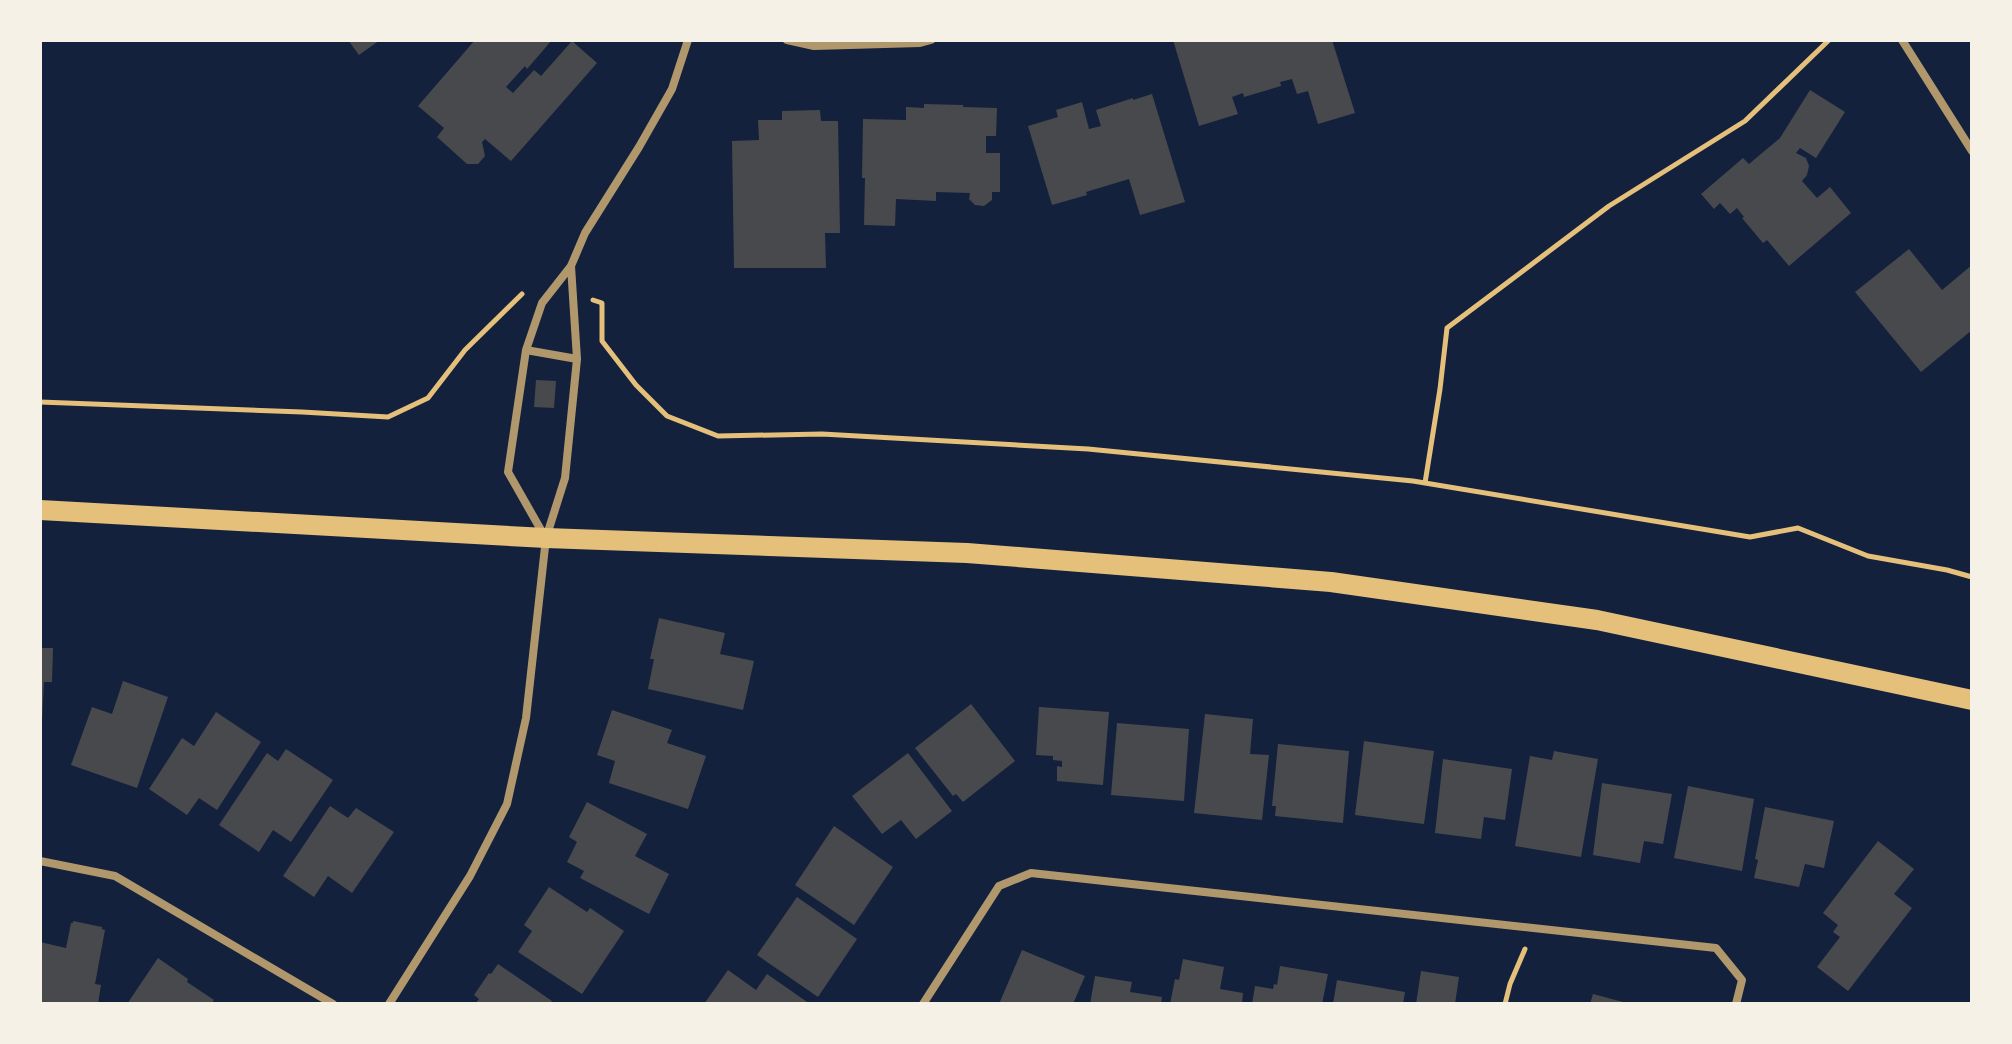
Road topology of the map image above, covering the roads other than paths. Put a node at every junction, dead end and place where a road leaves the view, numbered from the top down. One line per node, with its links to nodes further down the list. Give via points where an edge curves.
1 (688, 40): 6 (street, via 672,89 585,233)
2 (787, 40): 3 (street, via 814,46)
3 (931, 40)
4 (1902, 40): 5 (street)
5 (1972, 151)
6 (571, 266): 7 (street, via 542,303); 8 (street)
7 (526, 350): 8 (street); 10 (street, via 508,472)
8 (577, 359): 10 (street, via 565,478)
9 (40, 510): 10 (main road)
10 (546, 538): 11 (main road, via 967,553 1331,582 1597,620); 14 (street, via 526,718 507,804 470,876)
11 (1972, 700)
12 (40, 861): 13 (street, via 115,876)
13 (333, 1004)
14 (389, 1004)
15 (923, 1004): 16 (street, via 999,886 1031,873 1716,948 1742,980)
16 (1736, 1004)

